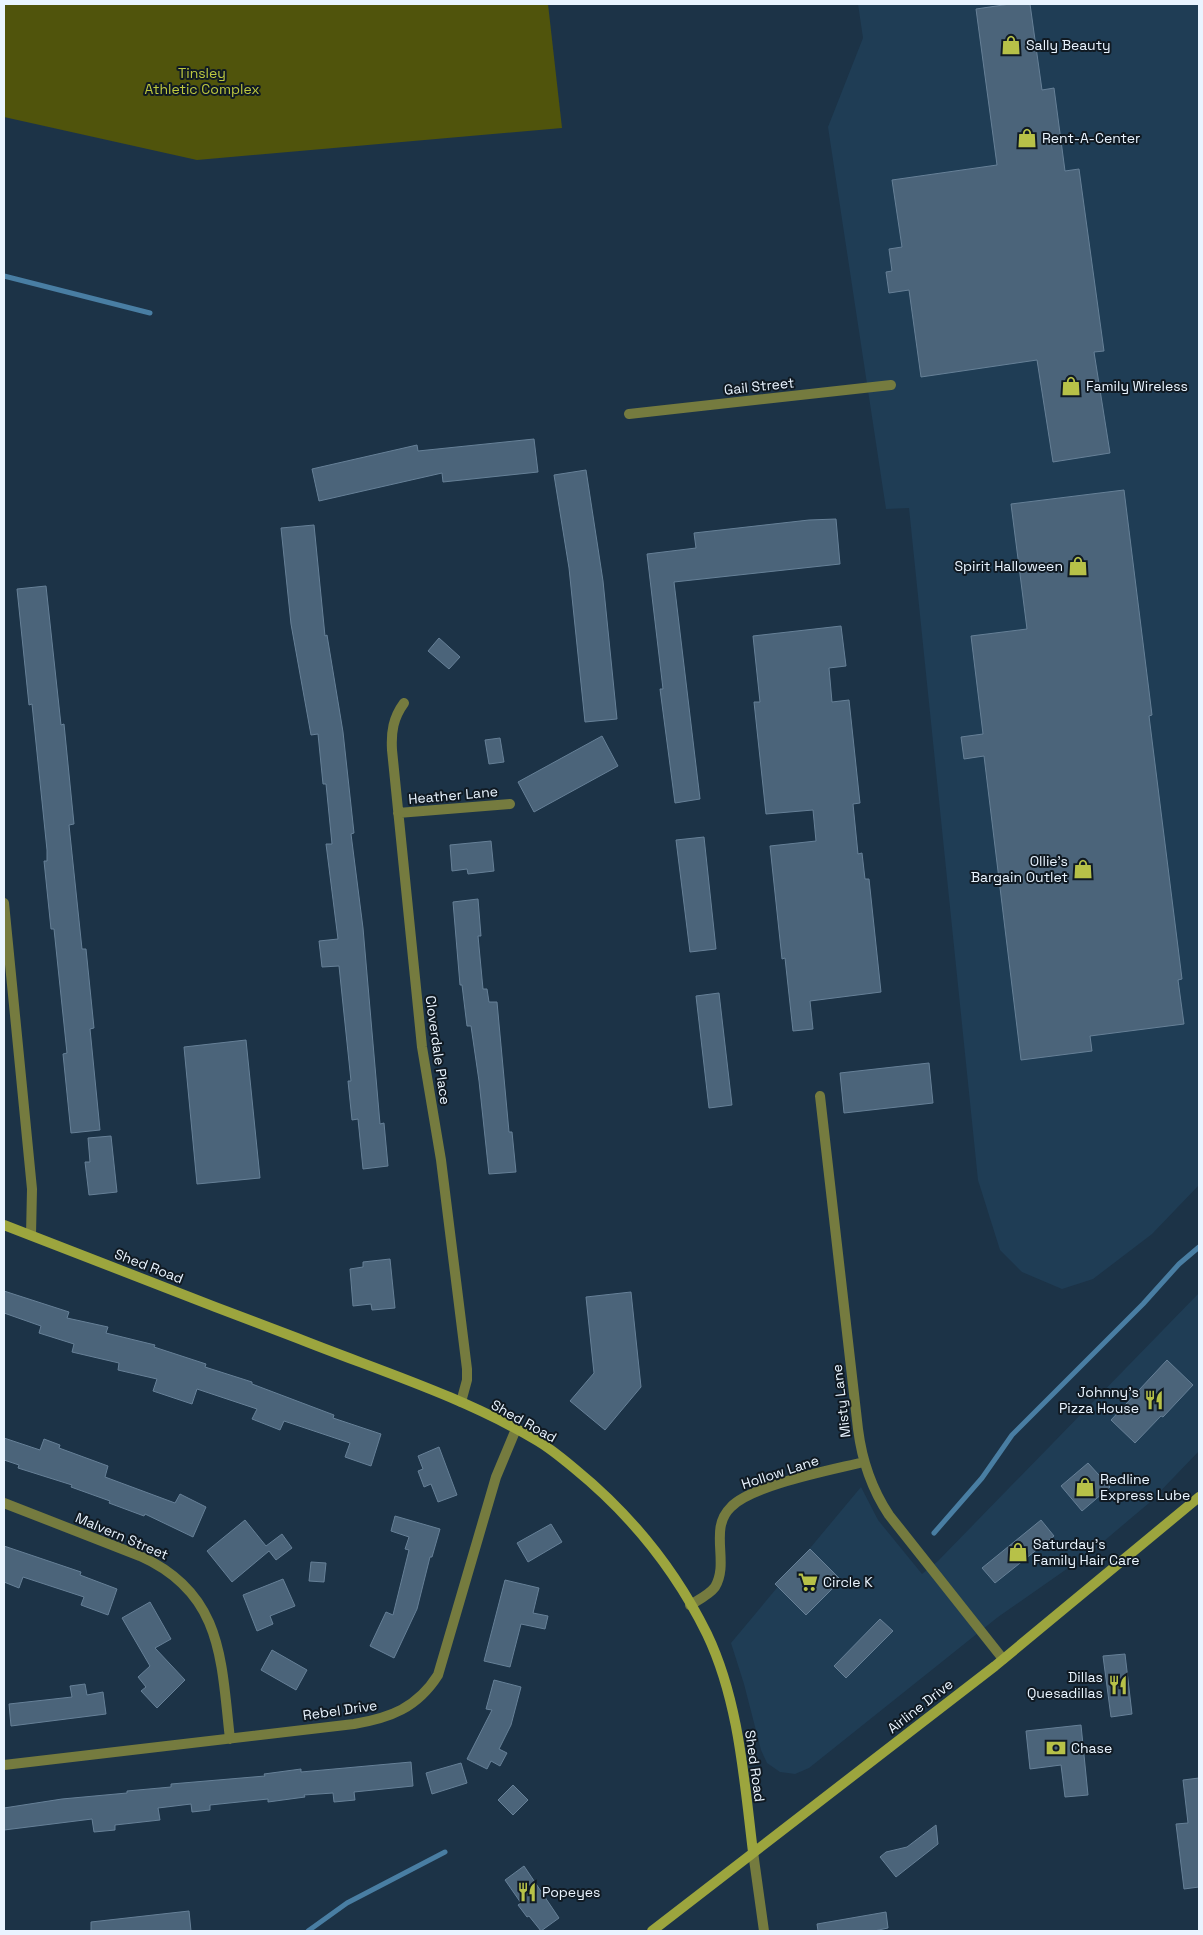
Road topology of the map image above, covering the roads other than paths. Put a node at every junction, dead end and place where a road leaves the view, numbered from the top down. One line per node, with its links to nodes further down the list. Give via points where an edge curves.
1 (891, 385): 2 (street, Gail Street)
2 (629, 414)
3 (404, 704): 5 (street, Cloverdale Place, via 392,728)
4 (510, 804): 5 (street, Heather Lane)
5 (398, 813): 10 (street, Cloverdale Place, via 425,1072 441,1160 467,1369)
6 (4, 903): 9 (street, via 32,1189)
7 (820, 1096): 12 (street, Misty Lane)
8 (4, 1225): 9 (street, Shed Road)
9 (31, 1235): 10 (street, Shed Road)
10 (461, 1402): 11 (street, Shed Road)
11 (516, 1430): 15 (street, Shed Road, via 564,1460 632,1521 660,1556); 17 (street, Rebel Drive, via 496,1477 445,1653 431,1686 408,1706 376,1720)
12 (864, 1462): 15 (street, Hollow Lane, via 751,1493 730,1507 720,1527 719,1574 714,1587); 16 (street, Misty Lane, via 877,1497 889,1515)
13 (1199, 1497): 16 (street, Airline Drive)
14 (4, 1503): 17 (street, Malvern Street, via 156,1562 187,1587 201,1605 216,1636)
15 (690, 1605): 19 (street, Shed Road, via 707,1635 725,1683 738,1740)
16 (1003, 1659): 19 (street, Airline Drive)
17 (230, 1738): 18 (street, Rebel Drive)
18 (4, 1766)
19 (753, 1852): 20 (street, Airline Drive); 21 (street, Shed Road)
20 (652, 1931)
21 (764, 1931)

